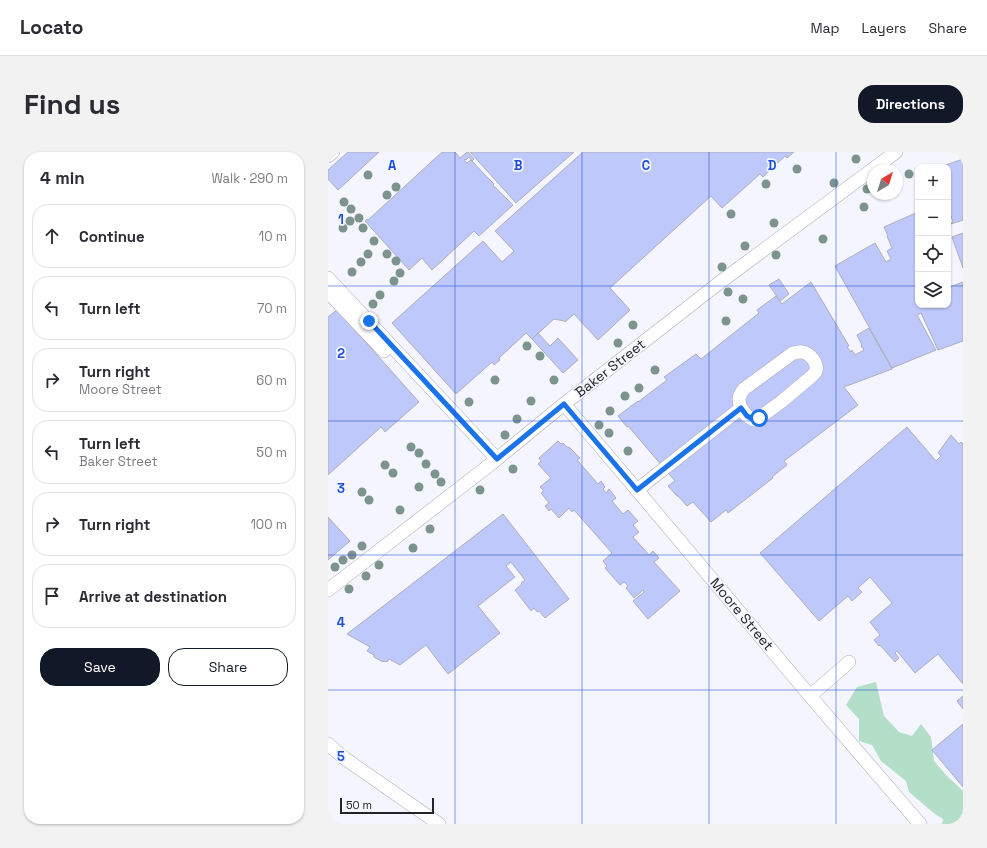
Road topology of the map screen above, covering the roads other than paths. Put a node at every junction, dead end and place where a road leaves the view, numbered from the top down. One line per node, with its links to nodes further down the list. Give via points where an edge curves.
1 (333, 152): 3 (street)
2 (889, 154): 6 (street, Baker Street)
3 (328, 156)
4 (328, 278): 8 (street)
5 (328, 292): 8 (street)
6 (564, 404): 8 (street, Baker Street); 9 (street, Moore Street)
7 (741, 408): 7 (street, via 738,401 744,389 793,353 802,351 813,359 816,371 812,376 759,418 754,420); 9 (street)
8 (495, 461): 10 (street, Baker Street)
9 (637, 490): 12 (street, Moore Street)
10 (328, 590)
11 (849, 662): 12 (street)
12 (810, 696): 15 (street, Moore Street)
13 (328, 744): 14 (street, via 344,758)
14 (439, 824)
15 (920, 824)

